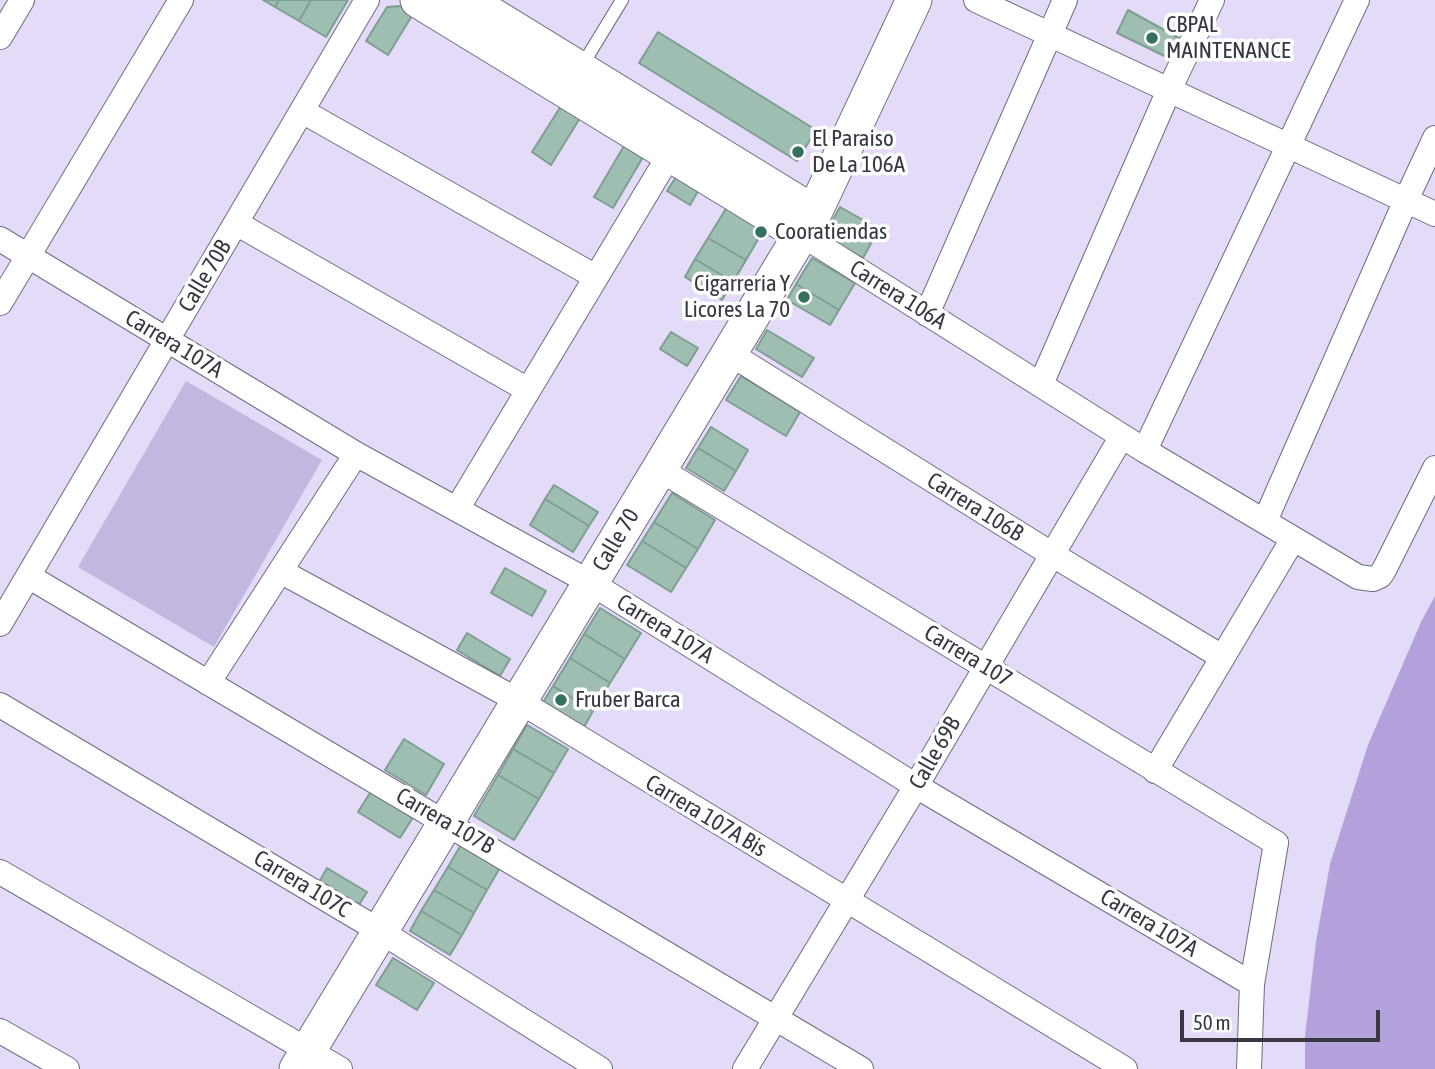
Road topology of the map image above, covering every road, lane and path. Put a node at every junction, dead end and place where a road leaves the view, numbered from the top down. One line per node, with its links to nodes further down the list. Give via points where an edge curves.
1 (22, 0): 13 (street)
2 (181, 0): 25 (street)
3 (367, 0): 16 (street, Calle 70B)
4 (418, 0): 19 (street, Carrera 106A)
5 (467, 0): 14 (street, Carrera 106A)
6 (622, 0): 14 (lane)
7 (914, 0): 23 (street, Calle 70)
8 (976, 0): 12 (street)
9 (1065, 0): 12 (street)
10 (1212, 0): 15 (street)
11 (1357, 0): 18 (street)
12 (1049, 34): 15 (street); 28 (street)
13 (0, 37)
14 (580, 69): 23 (street, Carrera 106A)
15 (1169, 90): 18 (street); 31 (street)
16 (302, 111): 22 (street, Calle 70B); 26 (street)
17 (1435, 138): 20 (street)
18 (1287, 145): 20 (street); 34 (street)
19 (670, 154): 23 (street, Carrera 106A); 26 (street)
20 (1406, 200): 21 (street); 39 (street)
21 (1435, 214)
22 (236, 223): 29 (street, Calle 70B); 32 (street)
23 (807, 224): 28 (street, Carrera 106A); 30 (street, Calle 70)
24 (0, 239): 25 (street, Carrera 107A)
25 (28, 256): 27 (street); 29 (street, Carrera 107A)
26 (596, 277): 32 (street)
27 (0, 303)
28 (927, 314): 31 (street, Carrera 106A)
29 (167, 340): 35 (street, Carrera 107A); 43 (street, Calle 70B)
30 (729, 353): 37 (street, Calle 70); 41 (street, Carrera 106B)
31 (1041, 384): 33 (street, Carrera 106A)
32 (528, 390): 38 (street)
33 (1122, 436): 34 (street, Carrera 106A); 41 (street, Calle 69B)
34 (1145, 450): 39 (street, Carrera 106A)
35 (356, 453): 38 (street, Carrera 107A); 42 (street)
36 (1435, 468): 40 (street, Carrera 106A, via 1380,576 1358,577)
37 (659, 469): 44 (street, Calle 70); 47 (street, Carrera 107)
38 (457, 509): 44 (street, Carrera 107A)
39 (1265, 522): 40 (street, Carrera 106A)
40 (1293, 539): 46 (street)
41 (1053, 555): 46 (street, Carrera 106B); 47 (street, Calle 69B)
42 (282, 572): 48 (street); 49 (street, Carrera 107A Bis)
43 (28, 576): 45 (street, Calle 70B); 48 (street, Carrera 107B)
44 (591, 583): 49 (street, Calle 70); 52 (street, Carrera 107A)
45 (0, 624)
46 (1222, 657): 51 (street)
47 (985, 666): 51 (street, Carrera 107); 52 (street, Calle 69B)
48 (208, 683): 53 (street, Carrera 107B)
49 (519, 701): 53 (street, Calle 70); 55 (street, Carrera 107A Bis)
50 (0, 705): 56 (street, Carrera 107C)
51 (1156, 771): 57 (street, Carrera 107, via 1276,843)
52 (916, 786): 55 (street, Calle 69B); 57 (street, Carrera 107A)
53 (446, 822): 56 (street, Calle 70); 58 (street, Carrera 107B)
54 (0, 872): 60 (street)
55 (846, 901): 58 (street, Calle 69B); 66 (street, Carrera 107A Bis)
56 (380, 931): 60 (street, Calle 70); 63 (street, Carrera 107C)
57 (1252, 984): 67 (street)
58 (776, 1017): 64 (street, Calle 69B); 65 (street, Carrera 107B)
59 (0, 1031): 61 (street)
60 (303, 1059): 62 (street)
61 (67, 1069)
62 (341, 1069)
63 (600, 1069)
64 (745, 1069)
65 (861, 1069)
66 (1125, 1069)
67 (1249, 1069)

